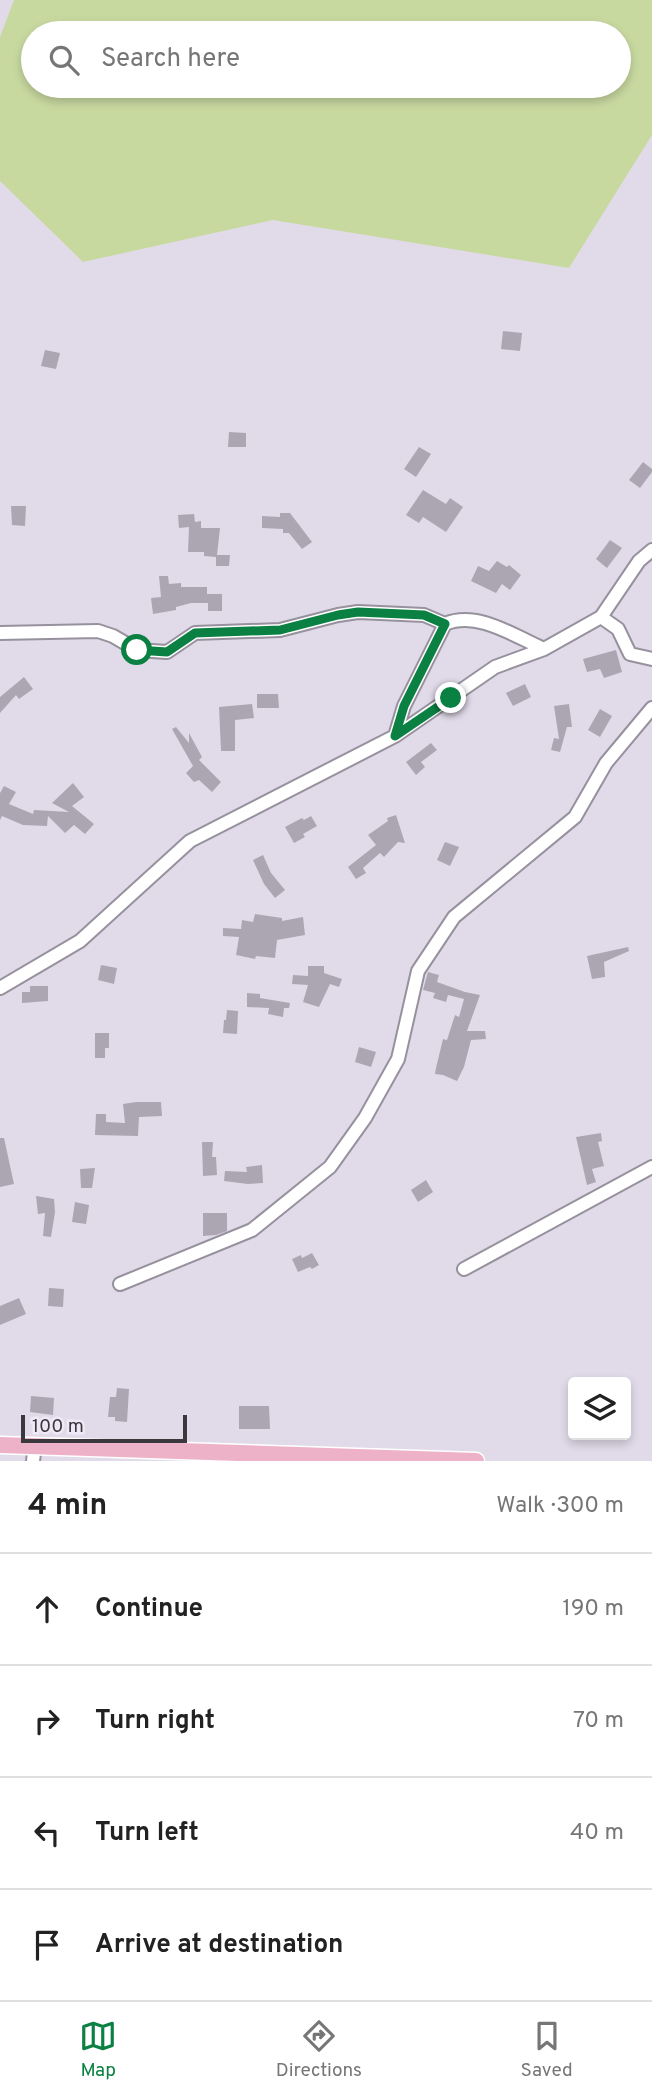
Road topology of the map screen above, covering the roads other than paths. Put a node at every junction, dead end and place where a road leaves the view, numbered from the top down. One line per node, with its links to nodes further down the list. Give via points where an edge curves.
1 (652, 550): 2 (street, via 639,561)
2 (601, 617): 5 (street); 6 (street, via 618,629 630,653)
3 (445, 624): 4 (street, via 424,615 358,612 280,630 195,633 167,652 137,650 98,631); 5 (street, via 457,619 478,620); 8 (street, via 404,706)
4 (0, 634)
5 (544, 649): 8 (street, via 495,667)
6 (652, 659)
7 (652, 708): 12 (street, via 606,763 575,817 454,917 418,971 398,1059 365,1118 330,1167 252,1230)
8 (395, 736): 9 (street, via 190,841 80,941)
9 (0, 988)
10 (652, 1167): 11 (street)
11 (464, 1269)
12 (120, 1284)
13 (0, 1445): 14 (main road)
14 (34, 1453): 15 (main road)
15 (476, 1461)

